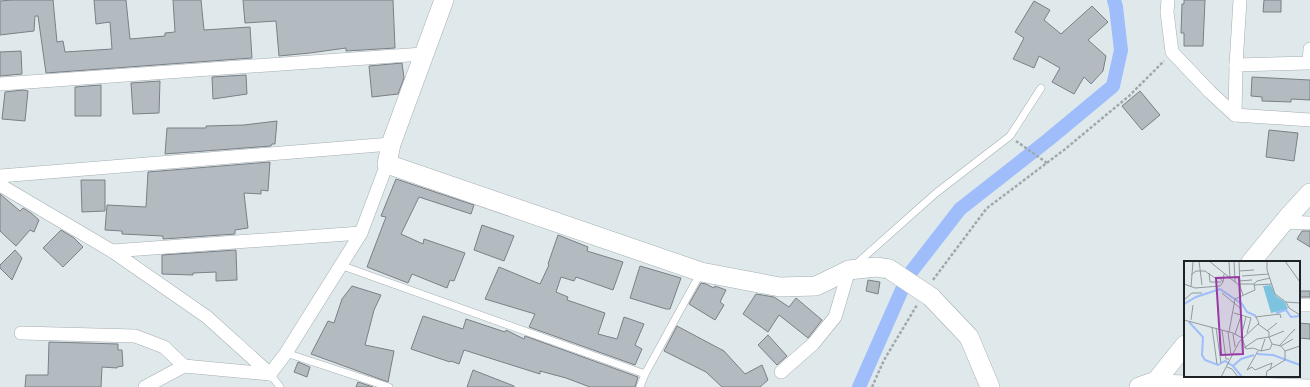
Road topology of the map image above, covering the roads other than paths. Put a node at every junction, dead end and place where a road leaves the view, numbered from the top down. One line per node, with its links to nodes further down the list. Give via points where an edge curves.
1 (444, 0): 5 (street)
2 (1168, 0): 9 (street, via 1172,52)
3 (1240, 0): 6 (street)
4 (1310, 49): 6 (street, via 1309,63)
5 (423, 54): 7 (street); 11 (street)
6 (1236, 65): 9 (street)
7 (0, 84)
8 (1040, 88): 22 (lane, via 1010,136 936,193)
9 (1235, 115): 10 (street)
10 (1310, 120)
11 (391, 144): 12 (street); 13 (street)
12 (387, 164): 18 (street); 23 (street)
13 (0, 176)
14 (0, 185): 19 (street)
15 (1310, 193): 16 (street)
16 (1283, 222): 17 (street); 20 (street)
17 (1310, 222)
18 (361, 234): 19 (street); 21 (street)
19 (112, 251): 29 (street, via 208,317)
20 (1252, 261)
21 (340, 265): 26 (street); 30 (lane)
22 (849, 270): 23 (street, via 816,286 780,287); 28 (street, via 835,317 812,344); 39 (street, bridge, via 876,267 889,269 926,295 969,337)
23 (702, 272): 30 (lane)
24 (21, 333): 27 (street, via 135,336 164,347)
25 (1184, 346): 31 (street)
26 (286, 353): 29 (street); 37 (lane)
27 (184, 366): 29 (street); 35 (street)
28 (781, 372)
29 (270, 374): 36 (lane)
30 (645, 374): 38 (lane)
31 (1148, 384): 32 (street)
32 (1191, 384): 33 (street)
33 (1242, 385): 34 (street)
34 (1310, 386)
35 (145, 387)
36 (280, 387)
37 (389, 387)
38 (640, 387)
39 (990, 387)

